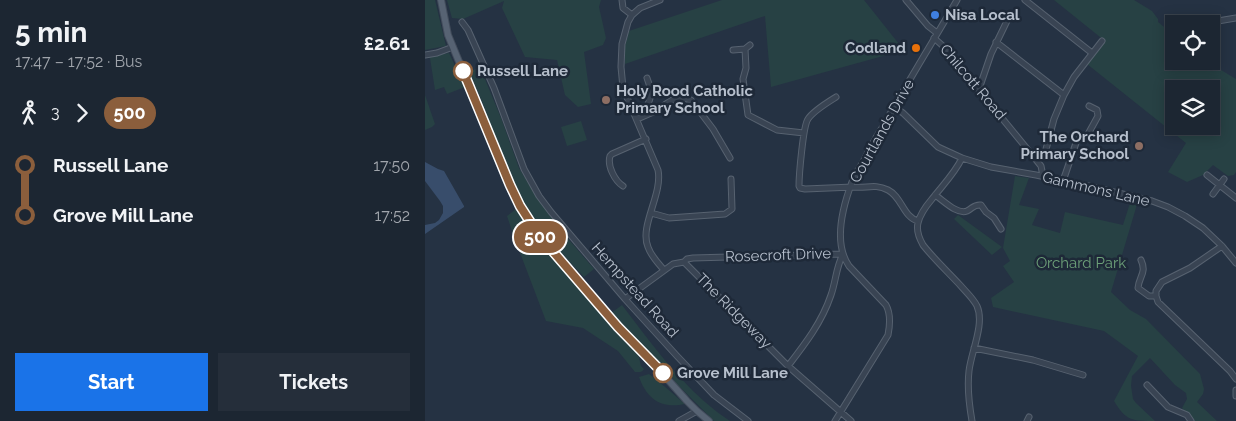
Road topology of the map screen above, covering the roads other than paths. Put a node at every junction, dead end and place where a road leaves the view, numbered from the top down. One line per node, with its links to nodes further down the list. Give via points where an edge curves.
1 (441, 0): 15 (main road)
2 (622, 0): 7 (street, via 623,8)
3 (660, 0): 7 (street)
4 (906, 0): 12 (street, Chilcott Road)
5 (957, 0): 12 (street, Courtlands Drive)
6 (1025, 0): 17 (street)
7 (632, 15): 26 (street, via 622,44 621,67 623,88)
8 (1236, 18): 10 (street)
9 (1007, 21): 14 (street)
10 (1220, 21)
11 (461, 22): 53 (street, Hempstead Road, via 478,50 524,169 539,196)
12 (936, 36): 20 (street, Chilcott Road); 24 (street, Courtlands Drive)
13 (1102, 41): 17 (street)
14 (996, 42): 20 (street); 21 (street)
15 (453, 47): 18 (street); 61 (main road, via 510,185 538,234 618,327)
16 (733, 50): 27 (street, via 747,47 743,79 748,115 777,130)
17 (1092, 53): 21 (street)
18 (425, 55)
19 (647, 78): 25 (street)
20 (979, 89): 31 (street, Chilcott Road)
21 (1064, 96): 31 (street, via 1045,153)
22 (836, 97): 27 (street, via 808,118)
23 (1089, 106): 36 (street, via 1097,110 1098,116 1087,136 1077,140)
24 (894, 107): 30 (street, Gammons Lane, via 938,146); 39 (street, Courtlands Drive)
25 (651, 112): 26 (street); 29 (street, via 666,102 691,100)
26 (637, 119): 28 (street)
27 (804, 133): 39 (street, via 799,187)
28 (646, 140): 38 (street, via 609,156 617,182); 43 (street, via 659,174)
29 (730, 158)
30 (962, 158): 33 (street, Gammons Lane); 41 (street)
31 (1037, 160): 33 (street, Chilcott Road)
32 (1207, 175): 37 (street)
33 (1043, 176): 36 (street, Gammons Lane)
34 (731, 179): 43 (street, via 731,209 725,214 673,218)
35 (1224, 179): 37 (street)
36 (1063, 181): 46 (street, Gammons Lane, via 1161,204 1193,221)
37 (1220, 185): 40 (street); 42 (street)
38 (623, 186)
39 (851, 187): 44 (street, via 872,186 889,191 910,218); 47 (street, Courtlands Drive, via 841,223)
40 (1213, 194)
41 (935, 195): 44 (street); 45 (street, via 958,211 981,205)
42 (1236, 198)
43 (651, 213): 51 (street, via 646,242)
44 (918, 221): 54 (street, via 918,235 923,245 977,306 979,322)
45 (1001, 229)
46 (1222, 246): 50 (street, Gammons Lane); 52 (street, via 1162,282)
47 (843, 254): 49 (street, Rosecroft Drive, via 693,258); 55 (street, via 825,310 807,342); 62 (street, Courtlands Drive, via 849,266 886,305 890,323 888,335)
48 (1141, 260): 52 (street, via 1144,271 1138,288 1149,296)
49 (684, 262): 51 (street, Rosecroft Drive, via 676,262); 55 (street, The Ridgeway)
50 (1236, 263)
51 (664, 270): 53 (street, Rosecroft Drive)
52 (1156, 296): 57 (street)
53 (625, 299): 65 (street, Hempstead Road, via 714,395)
54 (973, 348): 56 (street, via 1033,360); 68 (street, via 968,384)
55 (788, 366): 62 (street, The Ridgeway)
56 (1083, 376)
57 (1236, 379)
58 (1147, 385): 69 (street, via 1168,407 1185,414)
59 (1236, 390): 60 (street)
60 (1236, 396)
61 (697, 411): 63 (street); 64 (main road)
62 (841, 412): 66 (street, Courtlands Drive); 67 (street, The Ridgeway)
63 (679, 421)
64 (709, 421)
65 (748, 421)
66 (835, 421)
67 (851, 421)
68 (972, 421)
69 (1191, 421)

